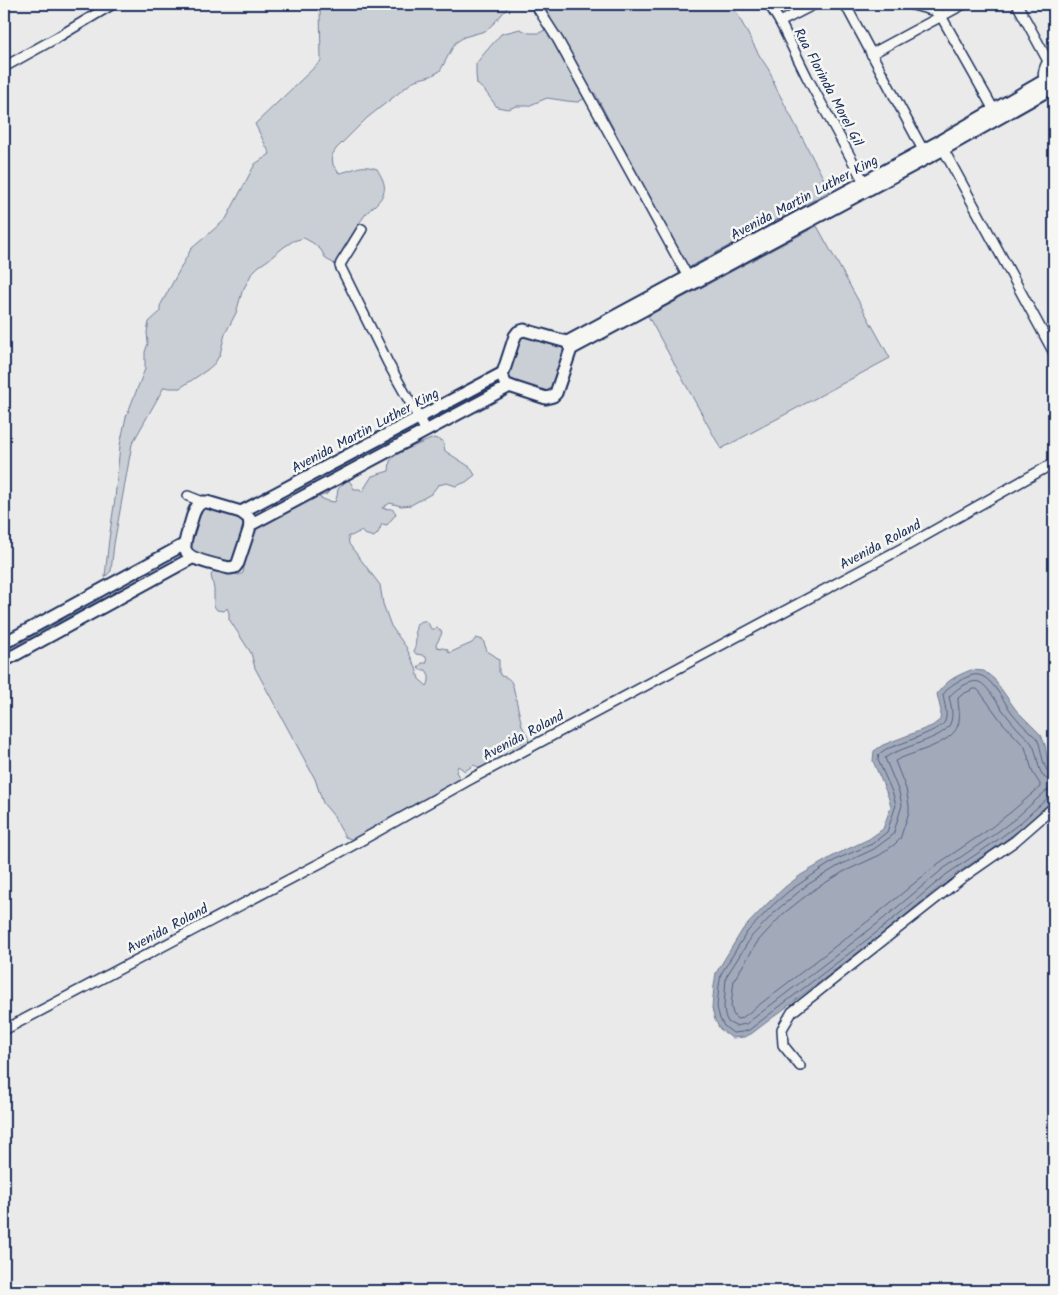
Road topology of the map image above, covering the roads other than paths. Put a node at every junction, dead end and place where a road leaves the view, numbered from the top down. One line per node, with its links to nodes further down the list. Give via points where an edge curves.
1 (113, 4): 13 (street)
2 (535, 4): 20 (street)
3 (769, 4): 10 (street, Rua Florinda Morel Gil)
4 (815, 4): 10 (street)
5 (845, 4): 11 (street)
6 (909, 4): 9 (street, via 935,11)
7 (964, 4): 9 (street)
8 (1017, 4): 12 (street)
9 (941, 16): 11 (street); 15 (street)
10 (780, 22): 18 (street, Rua Florinda Morel Gil)
11 (871, 54): 17 (street)
12 (1051, 62): 14 (street, via 1043,70)
13 (4, 67)
14 (1050, 83): 15 (main road, Avenida Martin Luther King); 16 (main road, Avenida Martin Luther King)
15 (994, 110): 16 (main road, Avenida Martin Luther King)
16 (942, 145): 17 (main road, Avenida Martin Luther King); 21 (main road, Avenida Martin Luther King); 22 (street)
17 (923, 150): 18 (main road, Avenida Martin Luther King)
18 (864, 182): 20 (main road, Avenida Martin Luther King)
19 (362, 229): 25 (street, via 340,266)
20 (688, 277): 21 (main road, Avenida Martin Luther King)
21 (569, 346): 23 (main road, via 524,330 518,332); 24 (main road, via 553,396 546,398)
22 (1054, 353)
23 (503, 374): 24 (main road, via 504,382); 25 (main road, Avenida Martin Luther King)
24 (510, 386): 26 (main road)
25 (418, 418): 26 (street); 28 (main road, Avenida Martin Luther King)
26 (426, 432): 29 (main road)
27 (1054, 464): 39 (street, Avenida Roland, via 477,775 328,859)
28 (329, 466): 29 (main road); 32 (main road, Avenida Martin Luther King)
29 (336, 479): 33 (main road)
30 (188, 496): 31 (street)
31 (203, 502): 32 (main road); 34 (main road, via 195,508)
32 (241, 512): 33 (main road, via 249,518)
33 (250, 525): 35 (main road, via 235,567)
34 (185, 544): 35 (main road, via 185,550); 36 (main road)
35 (192, 558): 37 (main road)
36 (4, 642)
37 (4, 661)
38 (1054, 807): 40 (street, via 792,1012 782,1029 783,1045)
39 (4, 1030)
40 (800, 1066)

